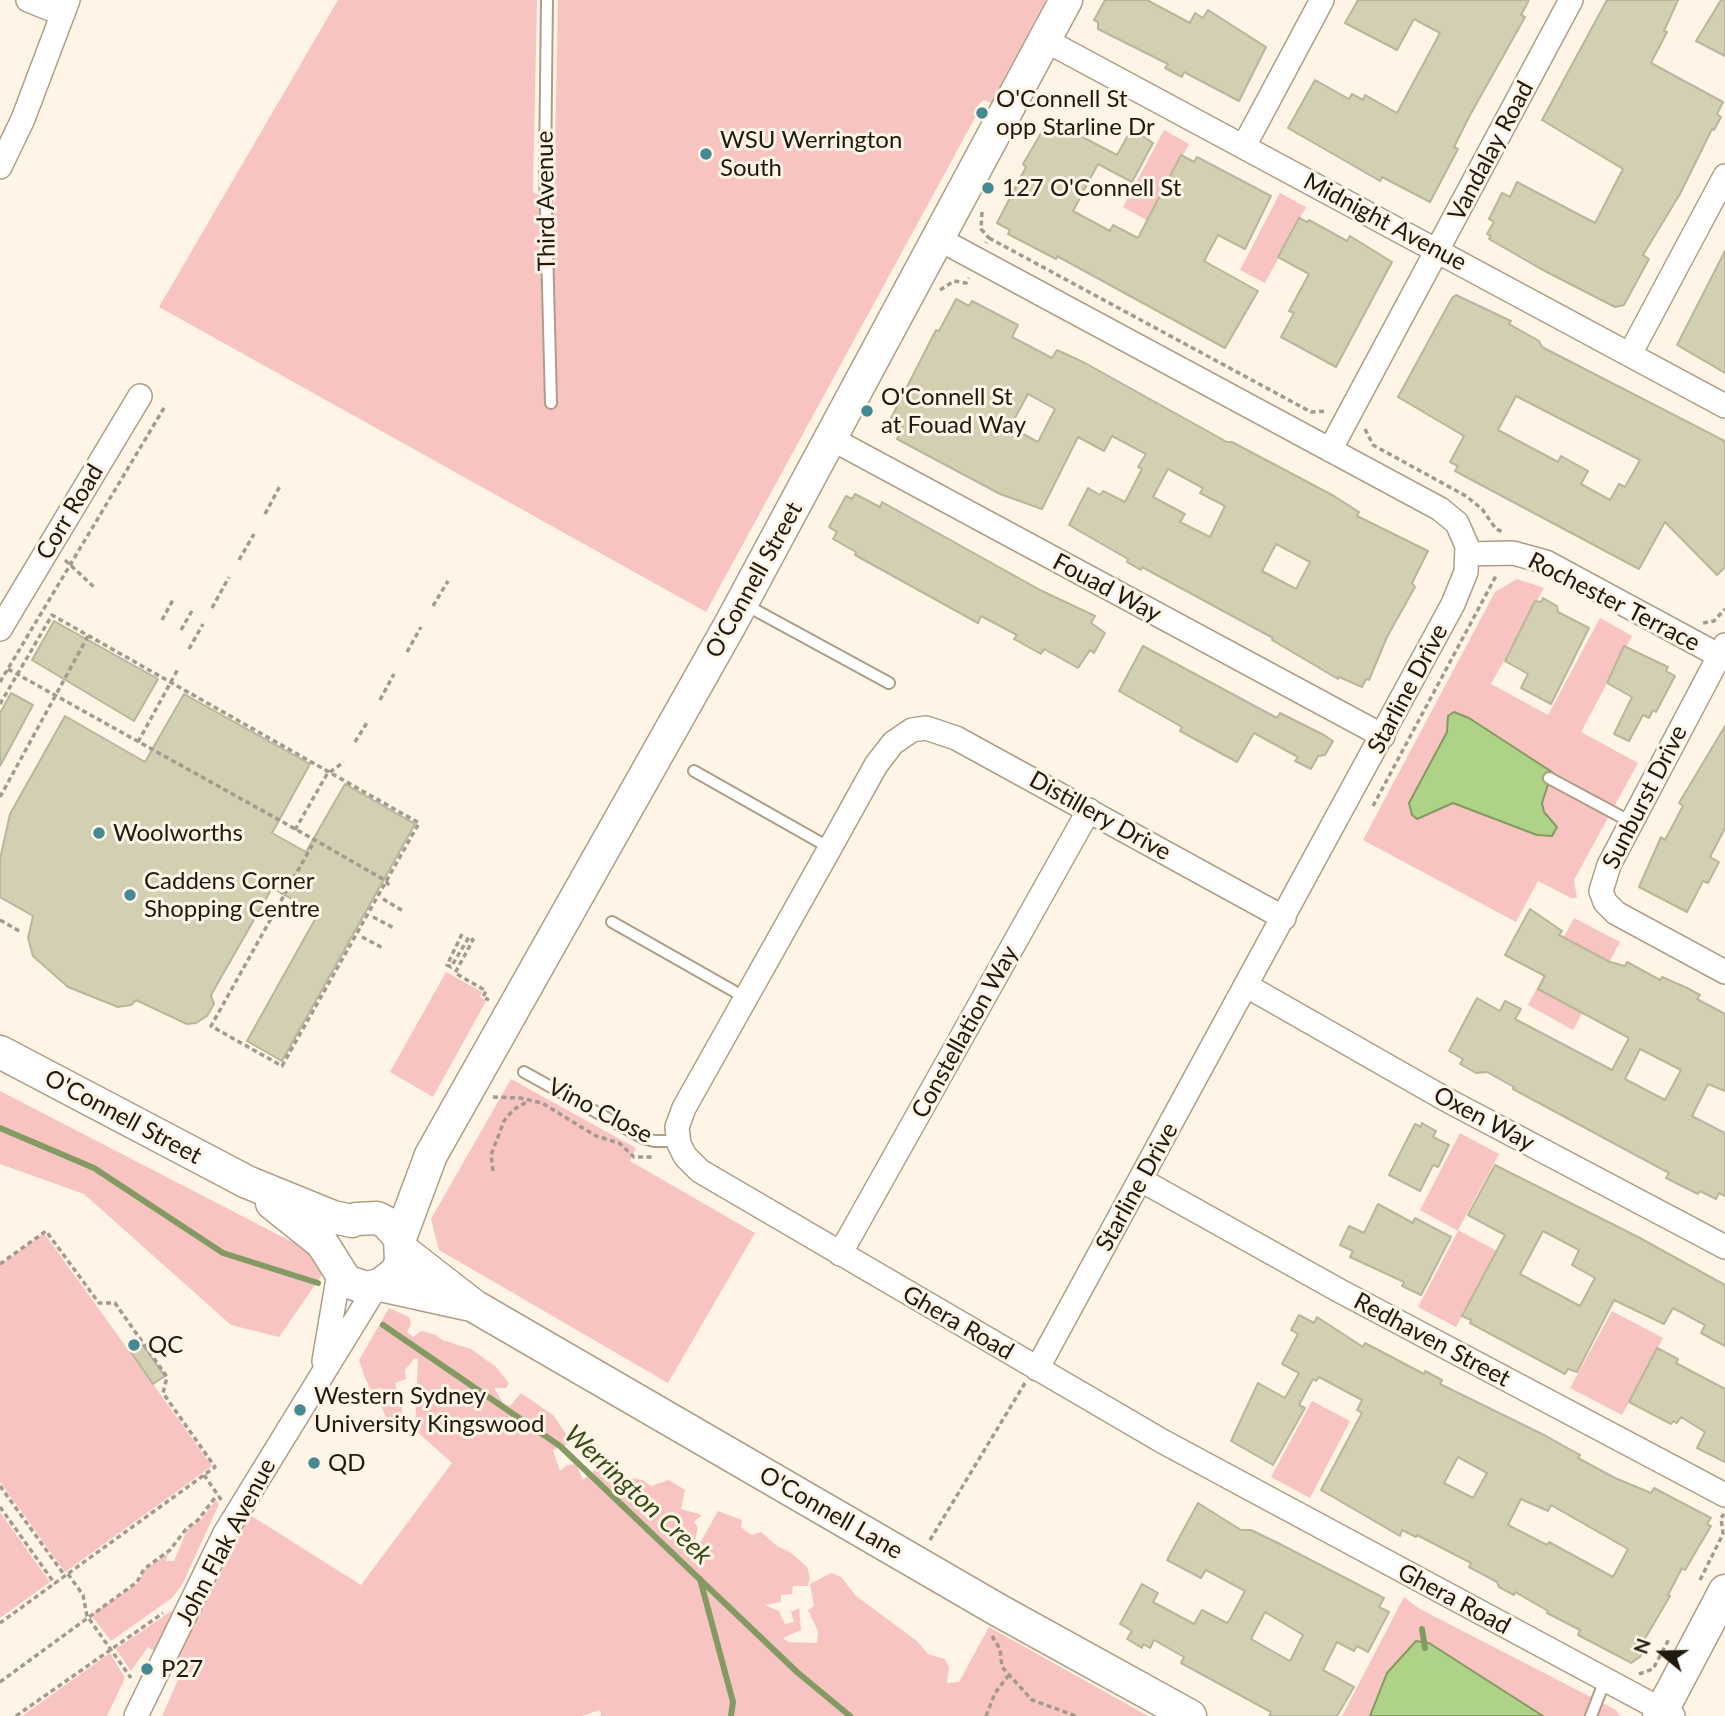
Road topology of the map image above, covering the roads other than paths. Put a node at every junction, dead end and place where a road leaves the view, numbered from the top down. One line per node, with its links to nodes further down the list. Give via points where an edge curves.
1 (28, 0): 6 (street)
2 (547, 0): 15 (lane, Third Avenue, via 545,170)
3 (1066, 0): 7 (street, O'Connell Street)
4 (1322, 0): 8 (street)
5 (1571, 0): 12 (street, Vandalay Road)
6 (66, 7): 9 (street)
7 (1045, 40): 8 (street, Midnight Avenue); 11 (street, O'Connell Street)
8 (1244, 146): 12 (street, Midnight Avenue)
9 (0, 167)
10 (1725, 176): 13 (street)
11 (939, 239): 17 (street, O'Connell Street); 18 (street)
12 (1438, 251): 13 (street, Midnight Avenue); 18 (street, Vandalay Road)
13 (1630, 354): 16 (street, Midnight Avenue)
14 (141, 396): 21 (street, Corr Road)
15 (551, 403)
16 (1725, 406)
17 (832, 439): 20 (street, O'Connell Street); 24 (street, Fouad Way)
18 (1331, 450): 19 (street, via 1446,514 1462,530)
19 (1467, 554): 22 (street, Rochester Terrace, via 1513,554 1541,560); 24 (street, Starline Drive, via 1464,578 1453,604)
20 (742, 603): 23 (lane); 38 (street, O'Connell Street)
21 (0, 629)
22 (1722, 650): 28 (street, Sunburst Drive)
23 (889, 683)
24 (1383, 736): 30 (street, Starline Drive)
25 (694, 771): 29 (lane)
26 (1549, 778): 28 (lane)
27 (1089, 810): 29 (street, Distillery Drive, via 956,738 926,727 893,743); 30 (street, Distillery Drive); 44 (street, Constellation Way)
28 (1631, 822): 32 (street, Sunburst Drive, via 1602,878 1605,902 1623,918)
29 (830, 848): 34 (street)
30 (1284, 918): 33 (street, Starline Drive)
31 (612, 922): 34 (lane)
32 (1725, 972)
33 (1247, 986): 39 (street, Starline Drive); 43 (street, Oxen Way, via 1447,1100)
34 (746, 998): 37 (street, via 684,1108 677,1127)
35 (0, 1052): 40 (street, O'Connell Street)
36 (524, 1072): 37 (lane, Vino Close, via 643,1138)
37 (679, 1141): 44 (street, Ghera Road, via 685,1156 700,1171)
38 (431, 1155): 41 (street, O'Connell Street, via 386,1202); 42 (street, O'Connell Street)
39 (1141, 1180): 49 (street, Starline Drive); 50 (street, Redhaven Street)
40 (247, 1182): 41 (street, O'Connell Street, via 333,1217); 45 (street, O'Connell Street, via 322,1243)
41 (354, 1220): 42 (street, O'Connell Street, via 377,1218 387,1223); 45 (street, O'Connell Street, via 336,1236 332,1257)
42 (401, 1244): 46 (street, O'Connell Street, via 397,1272); 47 (street, O'Connell Lane)
43 (1725, 1247)
44 (841, 1255): 49 (street, Ghera Road)
45 (337, 1270): 46 (street, via 355,1286); 48 (street, John Flak Avenue)
46 (378, 1286): 47 (street, O'Connell Lane); 48 (street, John Flak Avenue)
47 (474, 1306): 55 (street, O'Connell Lane)
48 (322, 1371): 54 (street, John Flak Avenue, via 225,1533)
49 (1031, 1376): 52 (street, Ghera Road, via 1162,1441)
50 (1725, 1495)
51 (1712, 1586): 53 (street)
52 (1605, 1680): 53 (street, Ghera Road); 56 (lane)
53 (1664, 1714)
54 (136, 1716)
55 (1190, 1716)
56 (1591, 1716)

